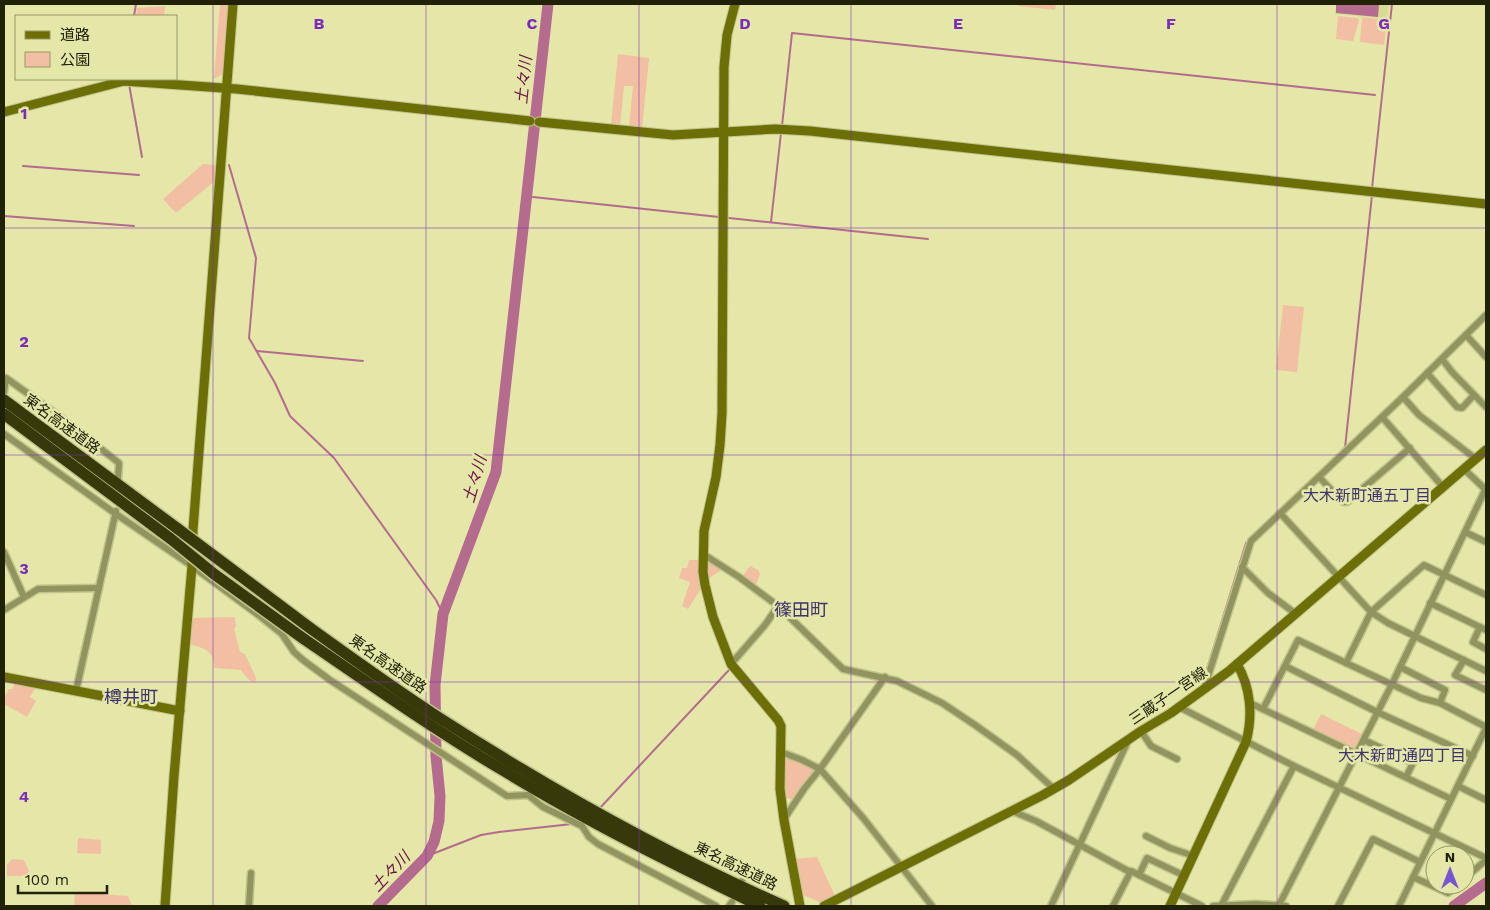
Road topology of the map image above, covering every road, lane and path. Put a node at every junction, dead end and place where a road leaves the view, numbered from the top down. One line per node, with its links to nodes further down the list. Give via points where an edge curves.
1 (233, 4): 3 (street)
2 (735, 4): 5 (street, via 727,35 724,67)
3 (227, 88): 4 (street, via 124,81); 5 (street, via 654,135); 34 (street)
4 (4, 112)
5 (724, 132): 6 (street, via 810,130); 33 (street, via 722,413)
6 (1486, 204)
7 (1486, 315): 8 (street)
8 (1466, 335): 9 (street); 10 (street)
9 (1486, 357)
10 (1442, 359): 11 (street); 13 (street)
11 (1427, 373): 13 (street, via 1458,407 1462,408); 14 (street)
12 (4, 392): 25 (street, via 6,378 119,463)
13 (1474, 395): 16 (street)
14 (1403, 397): 18 (street); 22 (street, via 1419,415)
15 (4, 400): 80 (highway, 東名高速道路, bridge, via 310,628)
16 (1486, 407)
17 (4, 414): 80 (highway, 東名高速道路, bridge, via 304,639 441,732)
18 (1382, 417): 20 (street); 24 (street)
19 (4, 434): 28 (street)
20 (1410, 448): 24 (street, via 1347,502 1343,502); 26 (street)
21 (1486, 450): 22 (street, 三蔵子一宮線)
22 (1476, 459): 23 (street, 三蔵子一宮線)
23 (1464, 469): 26 (street, 三蔵子一宮線); 27 (street)
24 (1319, 477): 29 (street)
25 (118, 478)
26 (1443, 487): 37 (street, 三蔵子一宮線)
27 (1486, 490): 30 (street)
28 (116, 512): 34 (street); 38 (street)
29 (1280, 513): 35 (street, via 1251,541); 37 (street)
30 (1465, 532): 31 (street); 36 (street)
31 (1486, 542)
32 (4, 552): 40 (street)
33 (703, 554): 42 (street); 51 (street, via 705,585 713,617)
34 (192, 566): 66 (street); 106 (street, via 282,634 294,652 330,680 507,796 528,795 543,807 582,826 598,844)
35 (1242, 566): 45 (street); 59 (street)
36 (1444, 575): 39 (street); 41 (street); 44 (street, via 1424,565)
37 (1338, 577): 44 (street); 45 (street, 三蔵子一宮線)
38 (99, 588): 40 (street, via 44,588); 61 (street)
39 (1486, 595)
40 (24, 597): 43 (street)
41 (1430, 603): 46 (street); 47 (street)
42 (778, 606): 51 (street); 57 (street, via 842,669)
43 (4, 610)
44 (1371, 612): 47 (street); 50 (street)
45 (1296, 614): 52 (street, 三蔵子一宮線)
46 (1483, 629): 48 (street, via 1473,642)
47 (1415, 636): 49 (street); 54 (street)
48 (1486, 649)
49 (1464, 660): 55 (street); 60 (street, via 1456,675)
50 (1346, 663): 53 (street, via 1298,640); 58 (street)
51 (731, 664): 73 (street, via 778,720 782,734)
52 (1237, 664): 59 (street, 三蔵子一宮線); 62 (street)
53 (1285, 666): 65 (street); 67 (street)
54 (1400, 667): 58 (street); 63 (street, via 1445,690)
55 (1486, 671)
56 (4, 677): 61 (street)
57 (885, 677): 78 (street); 83 (street, via 942,703 1017,756)
58 (1392, 684): 63 (street, via 1420,698); 67 (street)
59 (1204, 689): 64 (street, 三蔵子一宮線)
60 (1486, 690)
61 (76, 691): 66 (street)
62 (1250, 703): 65 (street); 72 (street)
63 (1440, 703): 68 (street)
64 (1179, 707): 69 (street, 三蔵子一宮線); 72 (street)
65 (1263, 709): 74 (street)
66 (180, 711): 104 (street)
67 (1378, 712): 71 (street); 75 (street)
68 (1486, 728): 75 (street)
69 (1141, 730): 70 (street, 三蔵子一宮線); 76 (street, via 1151,746)
70 (1128, 739): 83 (street, 三蔵子一宮線); 91 (street)
71 (1364, 740): 74 (street); 79 (street, via 1413,764)
72 (1246, 742): 77 (street); 92 (street)
73 (781, 752): 78 (street); 88 (street, via 780,789)
74 (1356, 755): 79 (street); 82 (street)
75 (1473, 756): 81 (street)
76 (1177, 759)
77 (1294, 766): 82 (street); 117 (street)
78 (820, 769): 88 (street); 95 (street)
79 (1406, 777): 84 (street)
80 (532, 781): 87 (highway, 東名高速道路)
81 (1458, 786): 84 (street); 85 (street)
82 (1340, 788): 89 (street); 118 (street)
83 (1054, 789): 86 (street, 三蔵子一宮線)
84 (1451, 799): 89 (street)
85 (1486, 800)
86 (1012, 811): 91 (street); 95 (street, 三蔵子一宮線)
87 (598, 818): 107 (highway, 東名高速道路, via 671,863); 108 (highway, 東名高速道路)
88 (784, 820): 109 (street)
89 (1435, 833): 93 (street); 94 (street)
90 (1146, 836): 92 (street)
91 (1080, 845): 97 (street); 112 (street)
92 (1194, 856): 100 (street)
93 (1486, 859): 96 (street)
94 (1420, 862): 101 (street); 119 (street, via 1373,839)
95 (902, 867): 110 (street, 三蔵子一宮線); 111 (street)
96 (1475, 869)
97 (1130, 872): 99 (street); 113 (street)
98 (251, 873): 105 (street)
99 (1139, 875): 100 (street, via 1147,858); 103 (street)
100 (1185, 876): 103 (street)
101 (1413, 876): 102 (street); 120 (street)
102 (1425, 882)
103 (1177, 893): 114 (street); 115 (street)
104 (165, 906)
105 (249, 906)
106 (716, 906)
107 (760, 906)
108 (784, 906)
109 (800, 906)
110 (824, 906)
111 (932, 906)
112 (1050, 906)
113 (1113, 906)
114 (1170, 906)
115 (1202, 906)
116 (1213, 906): 117 (street)
117 (1221, 906): 118 (street)
118 (1283, 906)
119 (1338, 906)
120 (1399, 906)

